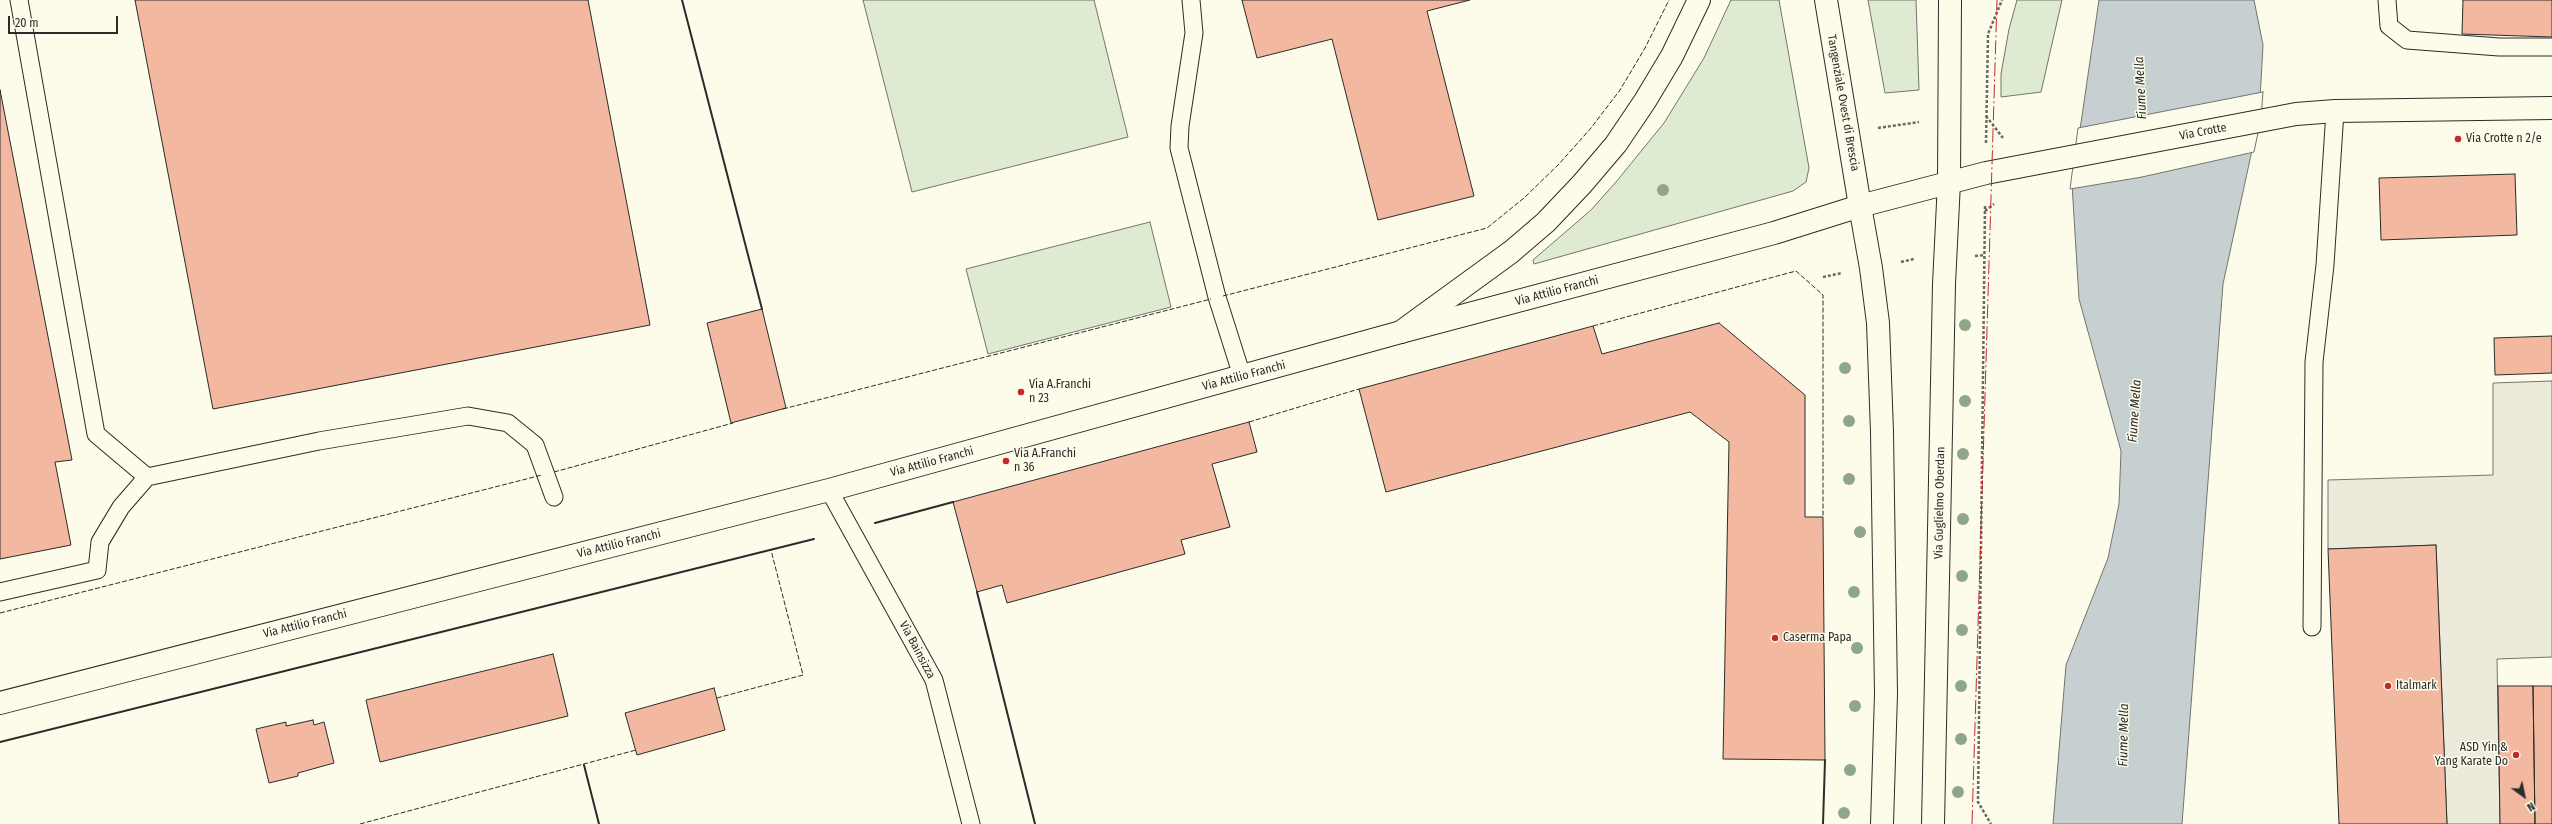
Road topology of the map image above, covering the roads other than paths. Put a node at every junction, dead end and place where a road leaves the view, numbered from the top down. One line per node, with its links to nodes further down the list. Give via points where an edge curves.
1 (19, 0): 14 (lane, via 96,434)
2 (1192, 0): 13 (lane, via 1194,34 1179,148 1218,297)
3 (1699, 0): 12 (main road, via 1672,56 1645,101 1616,144 1582,184 1546,222 1512,252)
4 (1826, 0): 11 (main road, Tangenziale Ovest di Brescia)
5 (1950, 0): 10 (main road)
6 (2387, 0): 7 (lane, via 2389,26 2407,40 2498,47)
7 (2552, 47)
8 (2552, 108): 9 (main road, Via Crotte)
9 (2335, 111): 10 (main road, Via Crotte, via 2296,114 2014,167); 18 (lane, via 2325,265 2314,362)
10 (1949, 182): 11 (main road, Via Crotte); 22 (main road, Via Guglielmo Oberdan, via 1944,292)
11 (1860, 206): 12 (main road, Via Attilio Franchi, via 1774,233); 21 (main road, via 1878,323 1882,432 1886,694)
12 (1401, 332): 13 (main road, Via Attilio Franchi)
13 (1242, 376): 15 (main road, Via Attilio Franchi)
14 (147, 477): 16 (lane, via 319,441 468,416 508,423 535,445); 17 (lane, via 121,507 100,542 97,570)
15 (829, 490): 19 (main road, Via Attilio Franchi); 20 (lane, Via Bainsizza, via 934,680)
16 (554, 497)
17 (0, 592)
18 (2312, 627)
19 (0, 703)
20 (971, 824)
21 (1882, 824)
22 (1933, 824)

